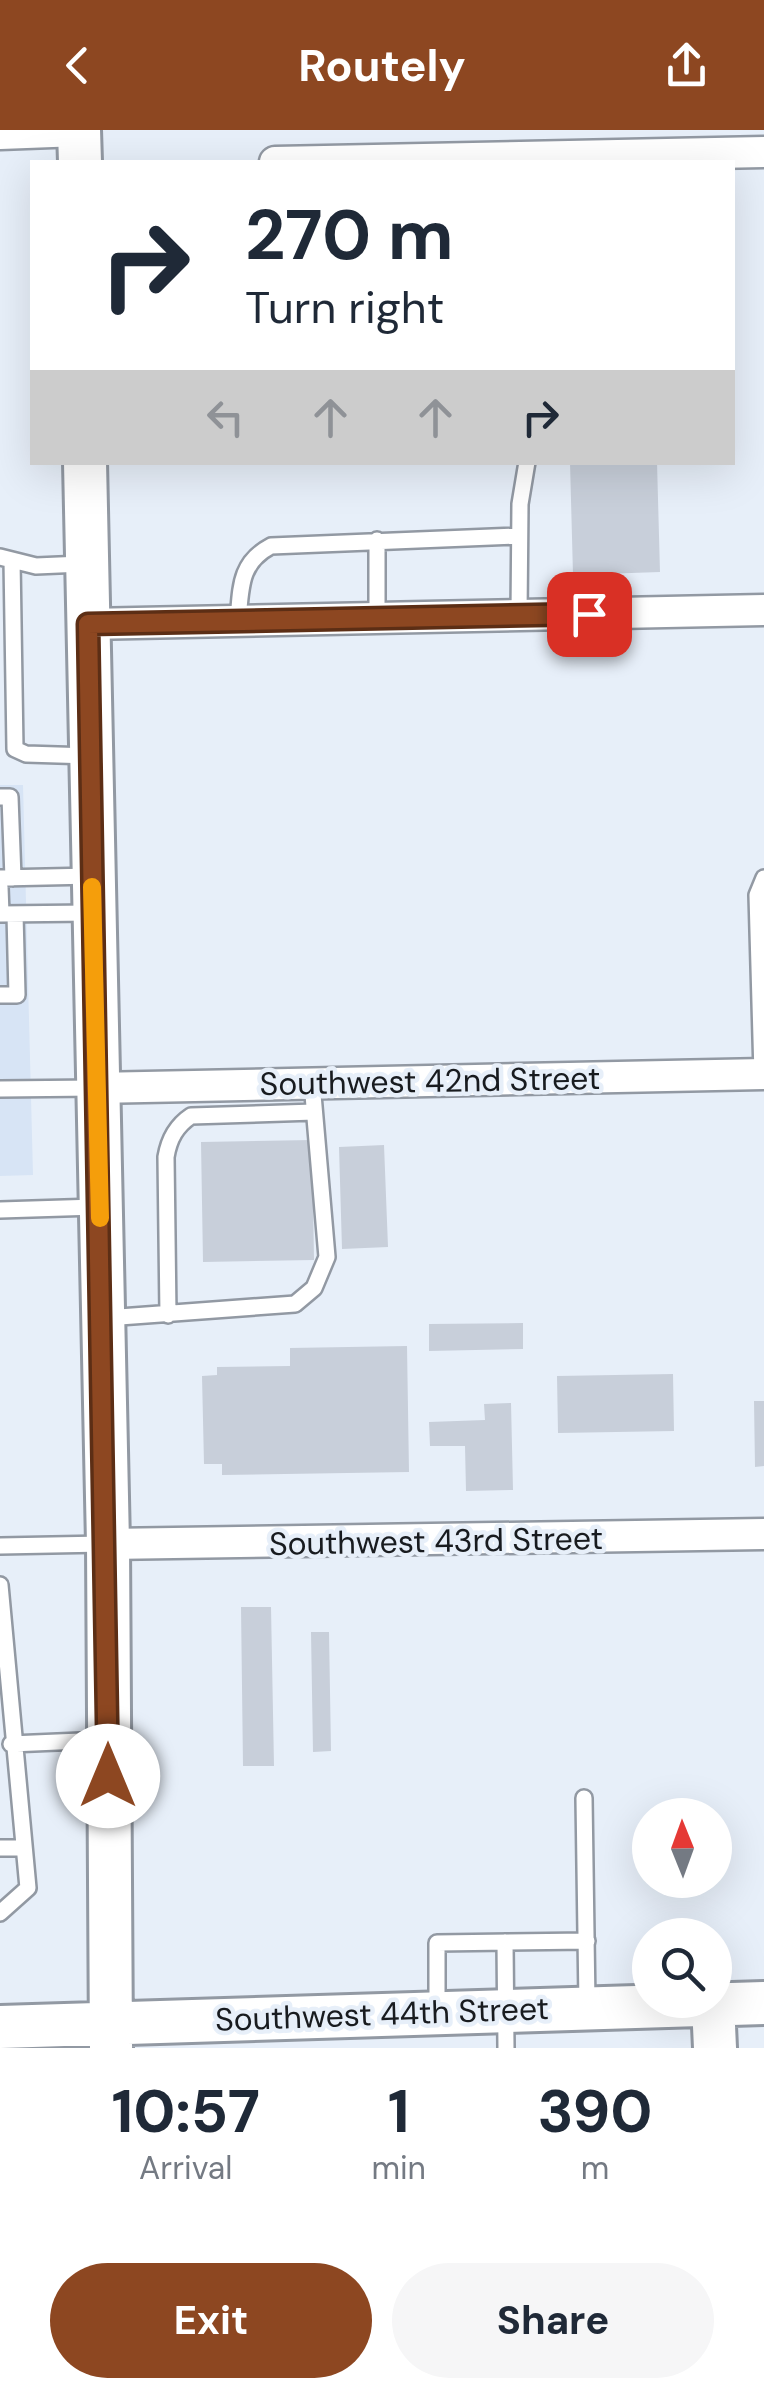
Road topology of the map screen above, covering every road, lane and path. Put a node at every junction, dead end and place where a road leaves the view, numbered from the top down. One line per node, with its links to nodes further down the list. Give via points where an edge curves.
1 (79, 130): 2 (street); 4 (main road)
2 (0, 134)
3 (764, 152): 5 (street)
4 (80, 160)
5 (556, 160)
6 (85, 465): 11 (main road)
7 (527, 465): 8 (lane)
8 (519, 536): 9 (lane); 13 (lane)
9 (376, 540): 14 (lane); 15 (lane, via 288,542 256,555 244,570)
10 (6, 558): 11 (lane, via 36,566); 17 (lane, via 16,749)
11 (86, 564): 16 (main road)
12 (764, 610): 13 (street)
13 (520, 615): 14 (street)
14 (377, 618): 15 (street)
15 (238, 621): 16 (street)
16 (88, 624): 17 (main road)
17 (90, 756): 21 (main road)
18 (0, 797): 20 (lane, via 10,797)
19 (764, 878): 24 (lane, via 758,895)
20 (4, 881): 21 (lane); 22 (lane, via 1,914)
21 (92, 895): 22 (lane); 25 (main road)
22 (14, 914): 23 (lane, via 17,995)
23 (0, 995)
24 (763, 1074): 27 (street, Southwest 42nd Street)
25 (95, 1088): 26 (lane); 28 (street, Southwest 42nd Street); 29 (main road)
26 (0, 1090)
27 (313, 1098): 28 (street, Southwest 42nd Street); 31 (lane, via 328,1256 314,1288 294,1304)
28 (191, 1101): 31 (lane, via 166,1157)
29 (99, 1206): 30 (lane); 32 (main road)
30 (0, 1210)
31 (168, 1314): 32 (lane)
32 (102, 1318): 34 (main road)
33 (764, 1534): 34 (street, Southwest 43rd Street)
34 (108, 1544): 35 (lane); 38 (main road)
35 (0, 1546)
36 (0, 1585): 37 (lane)
37 (3, 1676): 39 (lane)
38 (108, 1740): 39 (lane); 54 (main road)
39 (12, 1744): 42 (lane)
40 (584, 1798): 44 (lane)
41 (0, 1848): 42 (lane)
42 (24, 1848): 43 (lane, via 28,1888)
43 (0, 1913)
44 (586, 1941): 45 (lane); 49 (lane)
45 (505, 1942): 50 (lane, via 438,1943); 53 (lane)
46 (764, 2002): 47 (main road, Southwest 44th Street)
47 (732, 2003)
48 (632, 2007): 49 (main road, Southwest 44th Street)
49 (587, 2008): 53 (main road, Southwest 44th Street)
50 (438, 2011): 53 (main road, Southwest 44th Street); 54 (main road, Southwest 44th Street)
51 (713, 2018): 55 (main road)
52 (0, 2027): 54 (main road, Southwest 44th Street)
53 (505, 2029)
54 (111, 2036)
55 (714, 2048)

